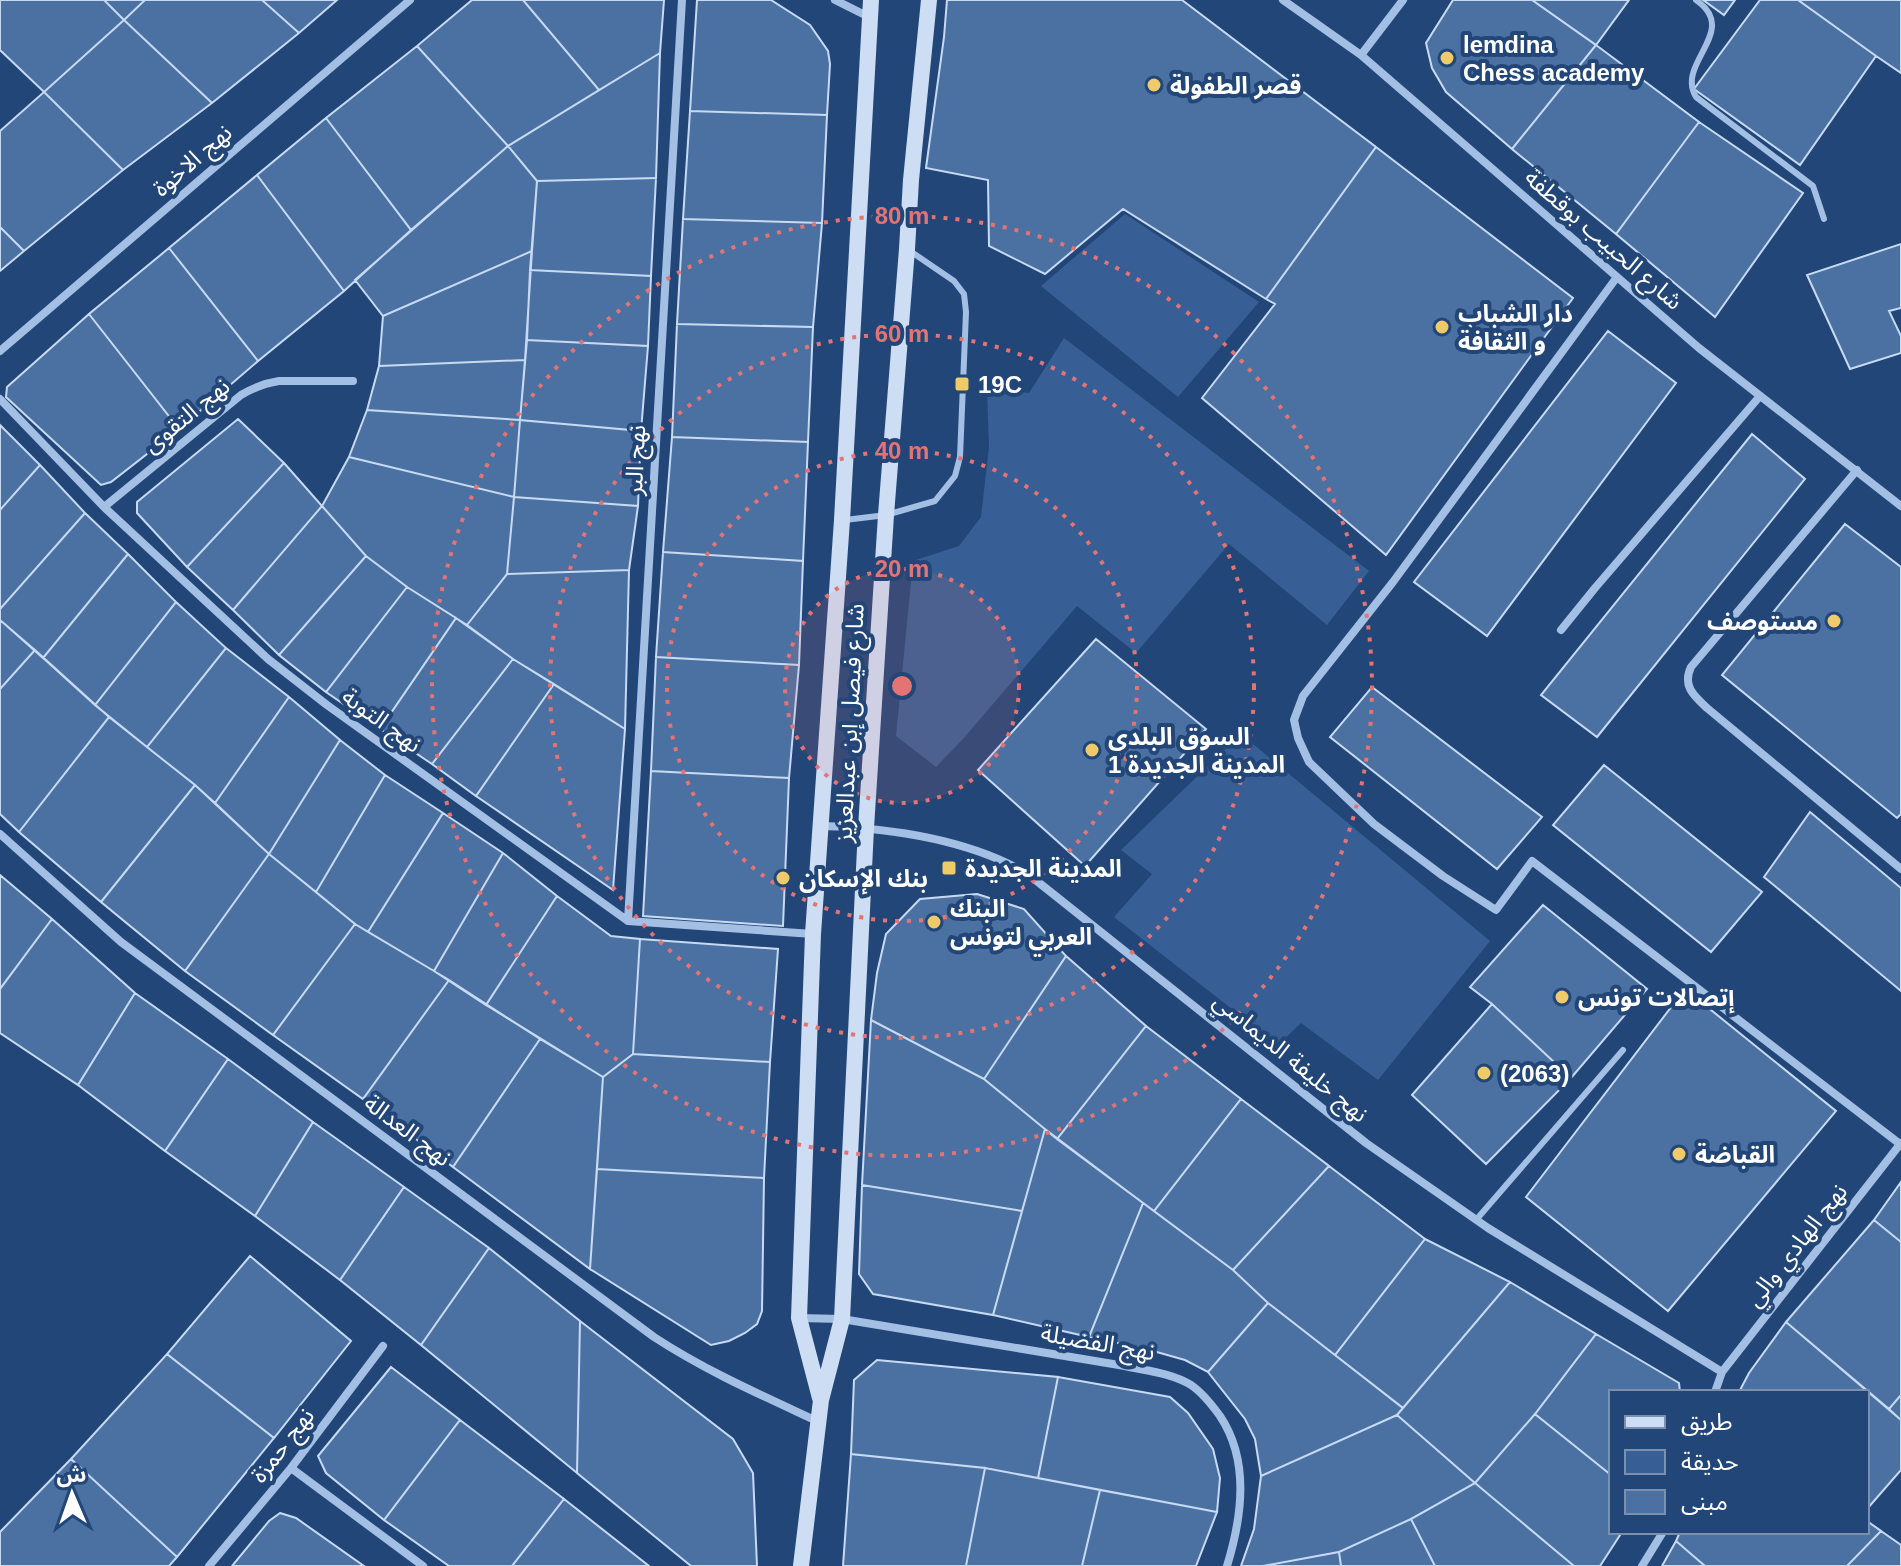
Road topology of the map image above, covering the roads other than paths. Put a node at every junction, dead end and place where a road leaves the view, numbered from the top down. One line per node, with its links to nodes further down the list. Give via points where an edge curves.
1 (410, 0): 13 (street, نهج الاخوة)
2 (682, 0): 27 (street, نهج البر)
3 (835, 0): 8 (street)
4 (929, 0): 11 (main road, شارع فيصل إبن عبدالعزيز)
5 (1283, 0): 9 (street, شارع الحبيب بوقطفة)
6 (1403, 0): 9 (street)
7 (1696, 0): 10 (lane, via 1713,28 1692,76 1696,97 1813,186)
8 (870, 9): 21 (main road, شارع فيصل إبن عبدالعزيز)
9 (1361, 55): 12 (street, شارع الحبيب بوقطفة)
10 (1824, 219)
11 (907, 249): 20 (main road, شارع فيصل إبن عبدالعزيز); 20 (lane, via 954,281 964,294 960,457 955,476 935,501)
12 (1617, 277): 15 (street, شارع الحبيب بوقطفة); 30 (street, via 1303,696 1294,720 1298,738 1322,776 1443,876 1496,910 1532,861)
13 (0, 351)
14 (353, 381): 19 (street, نهج التقوى, via 279,381 251,389)
15 (1760, 396): 17 (street, شارع الحبيب بوقطفة); 22 (street)
16 (0, 399): 19 (street, نهج التوبة)
17 (1857, 470): 18 (street, شارع الحبيب بوقطفة); 26 (street, via 1691,667 1687,682 1707,708)
18 (1901, 506)
19 (104, 507): 27 (street, نهج التوبة, via 295,681)
20 (886, 515): 21 (lane); 24 (main road, شارع فيصل إبن عبدالعزيز)
21 (842, 520): 23 (main road, شارع فيصل إبن عبدالعزيز)
22 (1561, 630)
23 (821, 826): 24 (street, نهج خليفة الديماسي); 28 (main road, شارع فيصل إبن عبدالعزيز)
24 (866, 828): 31 (street, نهج خليفة الديماسي, via 963,846 1028,874 1366,1143); 33 (main road, شارع فيصل إبن عبدالعزيز)
25 (0, 834): 38 (street, نهج العدالة, via 121,942 654,1337 717,1375)
26 (1901, 869)
27 (628, 921): 28 (street)
28 (813, 934): 32 (main road, شارع فيصل إبن عبدالعزيز)
29 (1623, 1050): 31 (lane)
30 (1901, 1143): 35 (street, نهج الهادي والي)
31 (1476, 1220): 35 (street, نهج خليفة الديماسي)
32 (799, 1318): 33 (street, نهج الفضيلة); 37 (main road, شارع فيصل إبن عبدالعزيز)
33 (842, 1319): 37 (main road, شارع فيصل إبن عبدالعزيز); 44 (street, نهج الفضيلة, via 1125,1366 1192,1385 1226,1425 1240,1467 1241,1501)
34 (383, 1346): 39 (street, نهج حمزة)
35 (1722, 1372): 36 (street, نهج الهادي والي)
36 (1716, 1390)
37 (821, 1400): 38 (main road, شارع فيصل إبن عبدالعزيز)
38 (817, 1421): 43 (main road, شارع فيصل إبن عبدالعزيز)
39 (291, 1468): 41 (street, نهج حمزة); 42 (street)
40 (1662, 1534): 45 (street)
41 (209, 1566)
42 (423, 1566)
43 (801, 1566)
44 (1227, 1566)
45 (1642, 1566)

